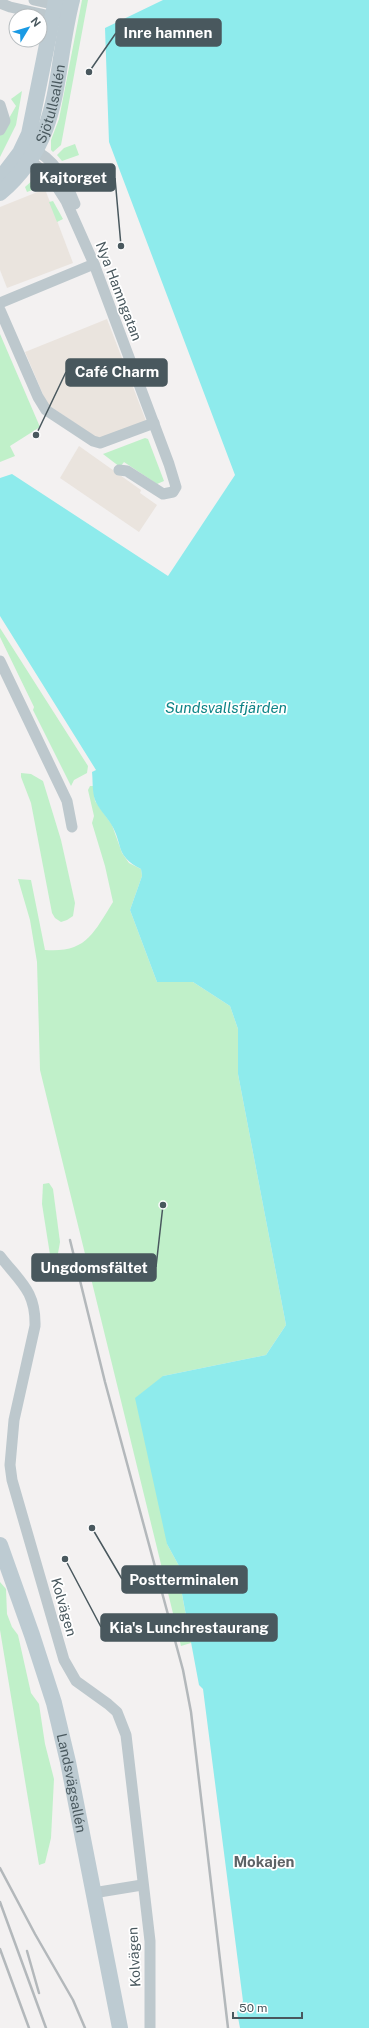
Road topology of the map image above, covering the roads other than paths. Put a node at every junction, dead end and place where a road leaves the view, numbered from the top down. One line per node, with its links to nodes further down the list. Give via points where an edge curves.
1 (34, 0): 3 (street)
2 (0, 3): 3 (street, via 10,7)
3 (62, 8): 6 (main road, Sjötullsallén, via 32,122)
4 (0, 105): 5 (street, via 5,121)
5 (2, 128)
6 (28, 152): 7 (main road, Sjötullsallén); 8 (main road, Sjötullsallén, via 16,177); 9 (street, Nya Hamngatan, via 60,191)
7 (0, 179)
8 (0, 193)
9 (94, 264): 10 (street); 12 (street, Nya Hamngatan)
10 (0, 303)
11 (0, 310): 12 (street, via 38,397 52,414 100,443)
12 (154, 423): 13 (street, Nya Hamngatan, via 176,487 173,492 163,494 126,471)
13 (119, 470)
14 (0, 661): 15 (street, via 67,801)
15 (72, 827)
16 (0, 1256): 18 (street, Kolvägen, via 29,1292 36,1314 14,1420 10,1454 12,1480 64,1660 76,1681 117,1712 122,1722 126,1735)
17 (0, 1545): 19 (main road, Landsvägsallén, via 54,1703)
18 (142, 1885): 19 (street); 21 (street, Kolvägen, via 150,1941)
19 (93, 1893): 20 (main road, Landsvägsallén)
20 (120, 2028)
21 (150, 2028)

